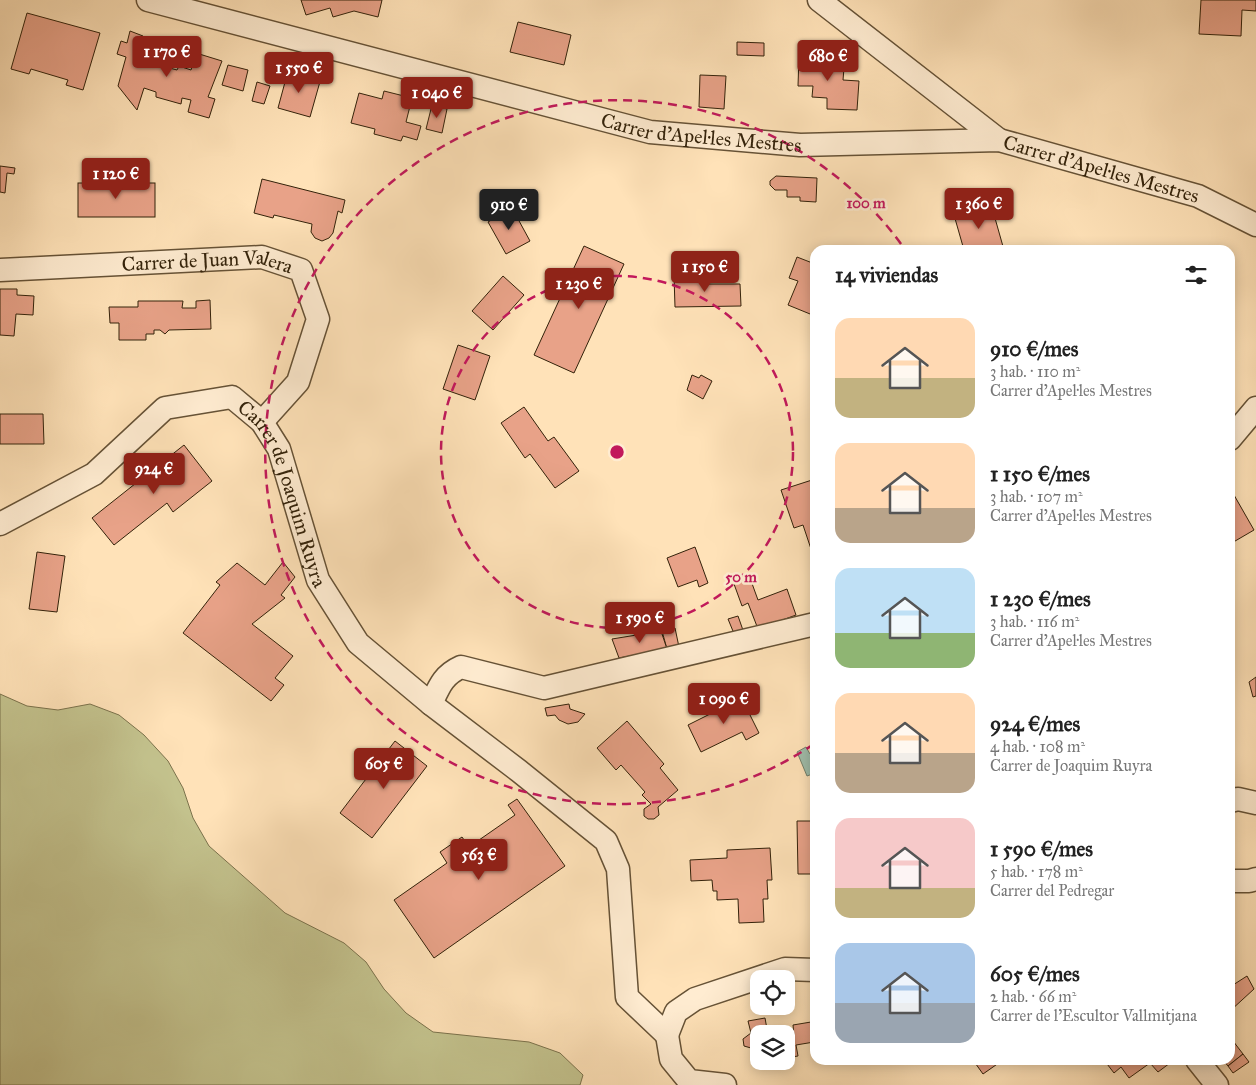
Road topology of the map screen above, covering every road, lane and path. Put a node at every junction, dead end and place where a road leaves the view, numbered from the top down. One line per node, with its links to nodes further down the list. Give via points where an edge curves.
1 (148, 0): 3 (street, Carrer d'Apel·les Mestres, via 650,132 800,145)
2 (819, 0): 3 (street)
3 (999, 140): 4 (street, Carrer d'Apel·les Mestres, via 1198,196)
4 (1256, 225)
5 (0, 270): 7 (street, Carrer de Juan Valera, via 262,256 301,270 318,319 298,382)
6 (1256, 408): 8 (street)
7 (262, 422): 9 (street, Carrer de Joaquim Ruyra, via 232,397 165,408 94,474); 11 (street, Carrer de Joaquim Ruyra, via 279,449 318,580 358,643)
8 (1235, 433)
9 (0, 524)
10 (810, 625): 11 (street, via 544,688 461,666 442,680)
11 (430, 704): 17 (street, Carrer de Joaquim Ruyra, via 519,770 606,841 618,869 627,997)
12 (1235, 800): 13 (street)
13 (1256, 803)
14 (1256, 879): 15 (street)
15 (1235, 882)
16 (810, 970): 17 (street, via 785,969 695,999 676,1012)
17 (667, 1035): 19 (street, via 671,1059 689,1081)
18 (1201, 1065): 20 (street)
19 (725, 1085)
20 (1217, 1085)

